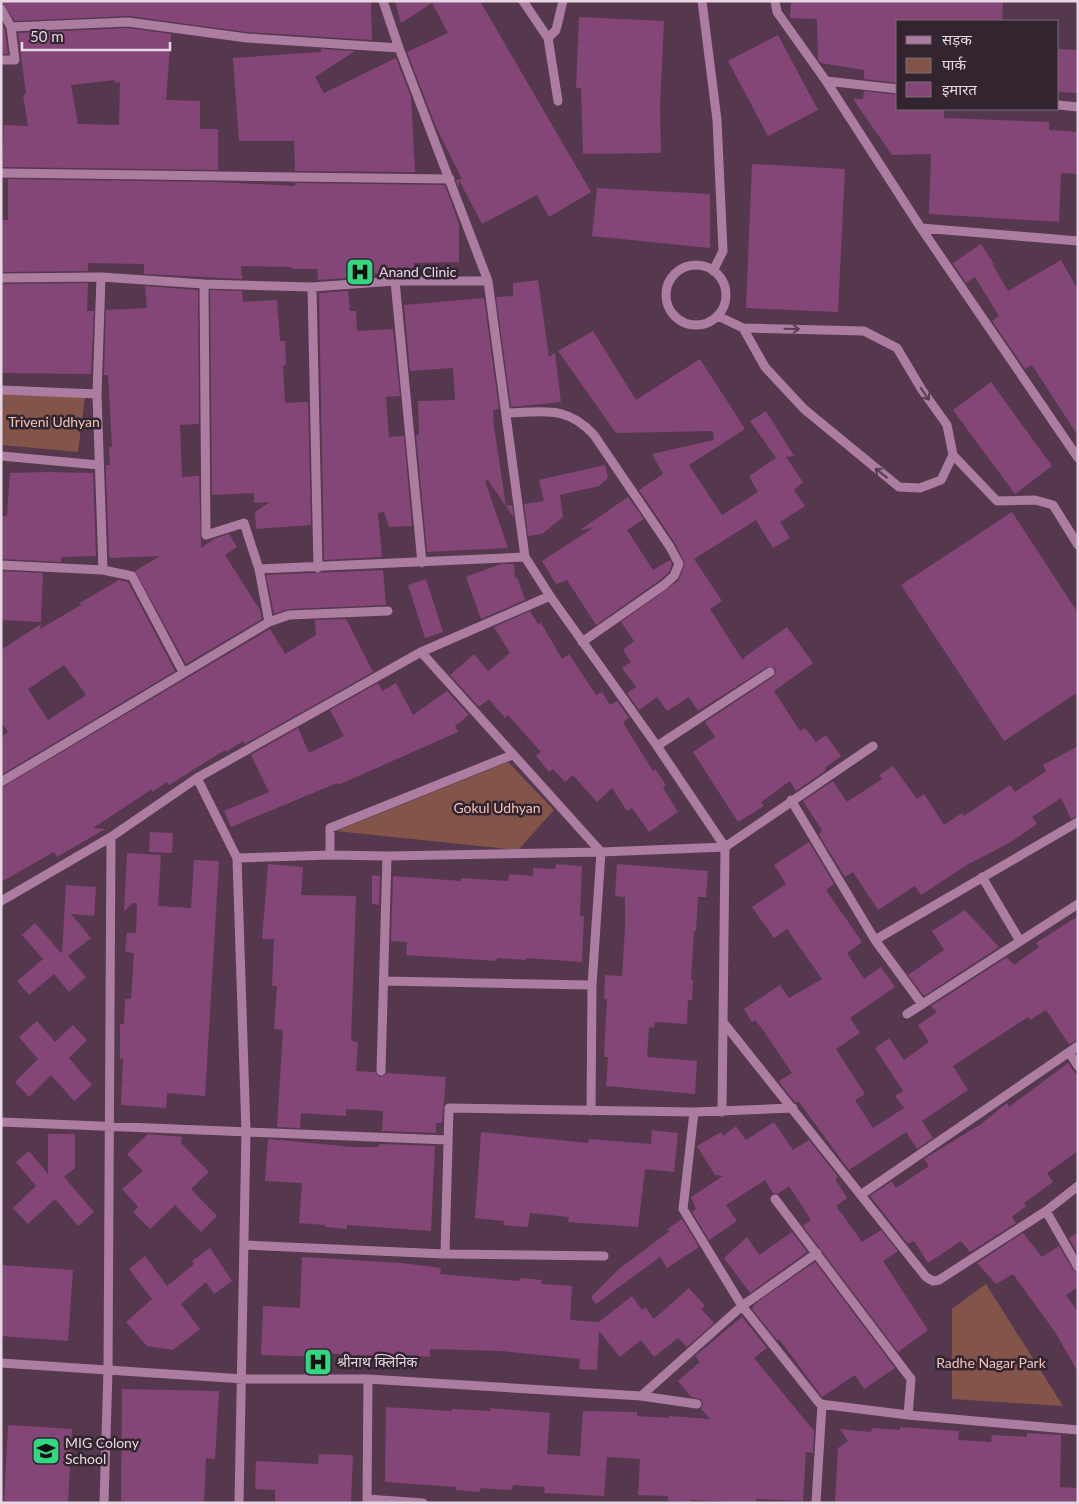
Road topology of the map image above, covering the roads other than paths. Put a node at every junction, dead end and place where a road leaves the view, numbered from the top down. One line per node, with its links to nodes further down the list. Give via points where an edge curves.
1 (383, 1): 9 (street)
2 (523, 1): 8 (street)
3 (564, 1): 8 (street, via 556,30)
4 (702, 1): 20 (street, via 717,120 724,251)
5 (775, 1): 11 (street, via 777,12)
6 (1, 9): 7 (street)
7 (11, 27): 9 (street, via 128,22 247,38); 10 (street, via 15,60)
8 (548, 38): 13 (street)
9 (398, 48): 17 (street)
10 (1, 60)
11 (826, 81): 12 (street); 18 (street)
12 (896, 88)
13 (558, 101)
14 (1059, 104): 15 (street)
15 (1078, 106)
16 (1, 174): 17 (street)
17 (450, 179): 24 (street)
18 (922, 228): 19 (street); 34 (street)
19 (1078, 241)
20 (713, 271): 27 (street, via 720,278 726,298); 27 (street, via 695,265 685,267 670,279 666,298 674,316 691,325 710,322)
21 (101, 277): 22 (street); 25 (street); 30 (street)
22 (1, 278)
23 (395, 281): 24 (street); 26 (street); 38 (street)
24 (488, 281): 31 (street)
25 (204, 284): 26 (street); 41 (street, via 206,535 244,523)
26 (312, 287): 40 (street)
27 (718, 316): 28 (street)
28 (743, 328): 32 (street, one-way to 32, via 864,331 897,348 947,425); 32 (street, one-way to 28, via 941,480 920,488 899,487 804,409 765,367)
29 (1, 390): 30 (street)
30 (97, 394): 35 (street)
31 (507, 413): 37 (street); 46 (street, via 560,412 584,424 660,531 679,564 674,576 664,585)
32 (953, 455): 36 (street, via 997,501 1035,500 1053,505)
33 (1, 456): 35 (street)
34 (1078, 458)
35 (99, 465): 42 (street)
36 (1078, 545)
37 (525, 557): 38 (street); 43 (street)
38 (422, 563): 40 (street)
39 (1, 565): 42 (street)
40 (318, 568): 41 (street)
41 (259, 569): 45 (street)
42 (103, 570): 48 (street, via 132,576)
43 (550, 596): 46 (street); 47 (street)
44 (388, 611): 45 (street, via 289,615)
45 (270, 622): 48 (street)
46 (582, 642): 50 (street)
47 (421, 652): 52 (street); 53 (street)
48 (183, 672): 54 (street)
49 (770, 672): 50 (street)
50 (657, 746): 58 (street)
51 (873, 746): 55 (street)
52 (512, 755): 59 (street); 60 (street, via 330,828)
53 (198, 778): 57 (street); 62 (street)
54 (1, 782)
55 (791, 800): 58 (street); 66 (street)
56 (1078, 822): 63 (street)
57 (111, 837): 64 (street); 82 (street)
58 (725, 847): 59 (street); 72 (street)
59 (602, 852): 61 (street); 69 (street)
60 (330, 855): 61 (street); 62 (street)
61 (387, 856): 68 (street)
62 (237, 858): 83 (street)
63 (982, 877): 66 (street); 67 (street)
64 (1, 901)
65 (1078, 904): 67 (street)
66 (875, 940): 70 (street)
67 (1020, 941): 70 (street)
68 (384, 981): 69 (street); 76 (street)
69 (592, 985): 78 (street)
70 (922, 1004): 71 (street)
71 (907, 1014)
72 (723, 1022): 77 (street); 80 (street)
73 (1078, 1046): 74 (street)
74 (1069, 1052): 75 (street); 86 (street)
75 (1078, 1066)
76 (382, 1071)
77 (793, 1108): 80 (street); 86 (street)
78 (591, 1111): 79 (street); 84 (street, via 448,1108)
79 (694, 1112): 80 (street); 94 (street, via 683,1209)
80 (722, 1112)
81 (1, 1122): 82 (street)
82 (109, 1127): 83 (street); 96 (street)
83 (246, 1132): 84 (street); 89 (street)
84 (448, 1140): 91 (street)
85 (1078, 1186): 88 (street)
86 (862, 1194): 88 (street, via 932,1281 939,1280)
87 (775, 1199): 90 (street)
88 (1046, 1212): 93 (street)
89 (245, 1245): 91 (street); 97 (street)
90 (817, 1253): 94 (street); 102 (street, via 911,1379)
91 (445, 1254): 92 (street)
92 (604, 1256)
93 (1078, 1267)
94 (742, 1306): 99 (street); 101 (street)
95 (1, 1363): 96 (street)
96 (108, 1370): 97 (street); 105 (street)
97 (244, 1379): 98 (street); 106 (street)
98 (368, 1379): 99 (street); 104 (street)
99 (641, 1396): 100 (street)
100 (697, 1404)
101 (822, 1404): 102 (street); 108 (street)
102 (908, 1415): 103 (street)
103 (1078, 1430)
104 (368, 1501): 107 (street)
105 (104, 1503)
106 (240, 1503)
107 (423, 1503)
108 (816, 1503)

